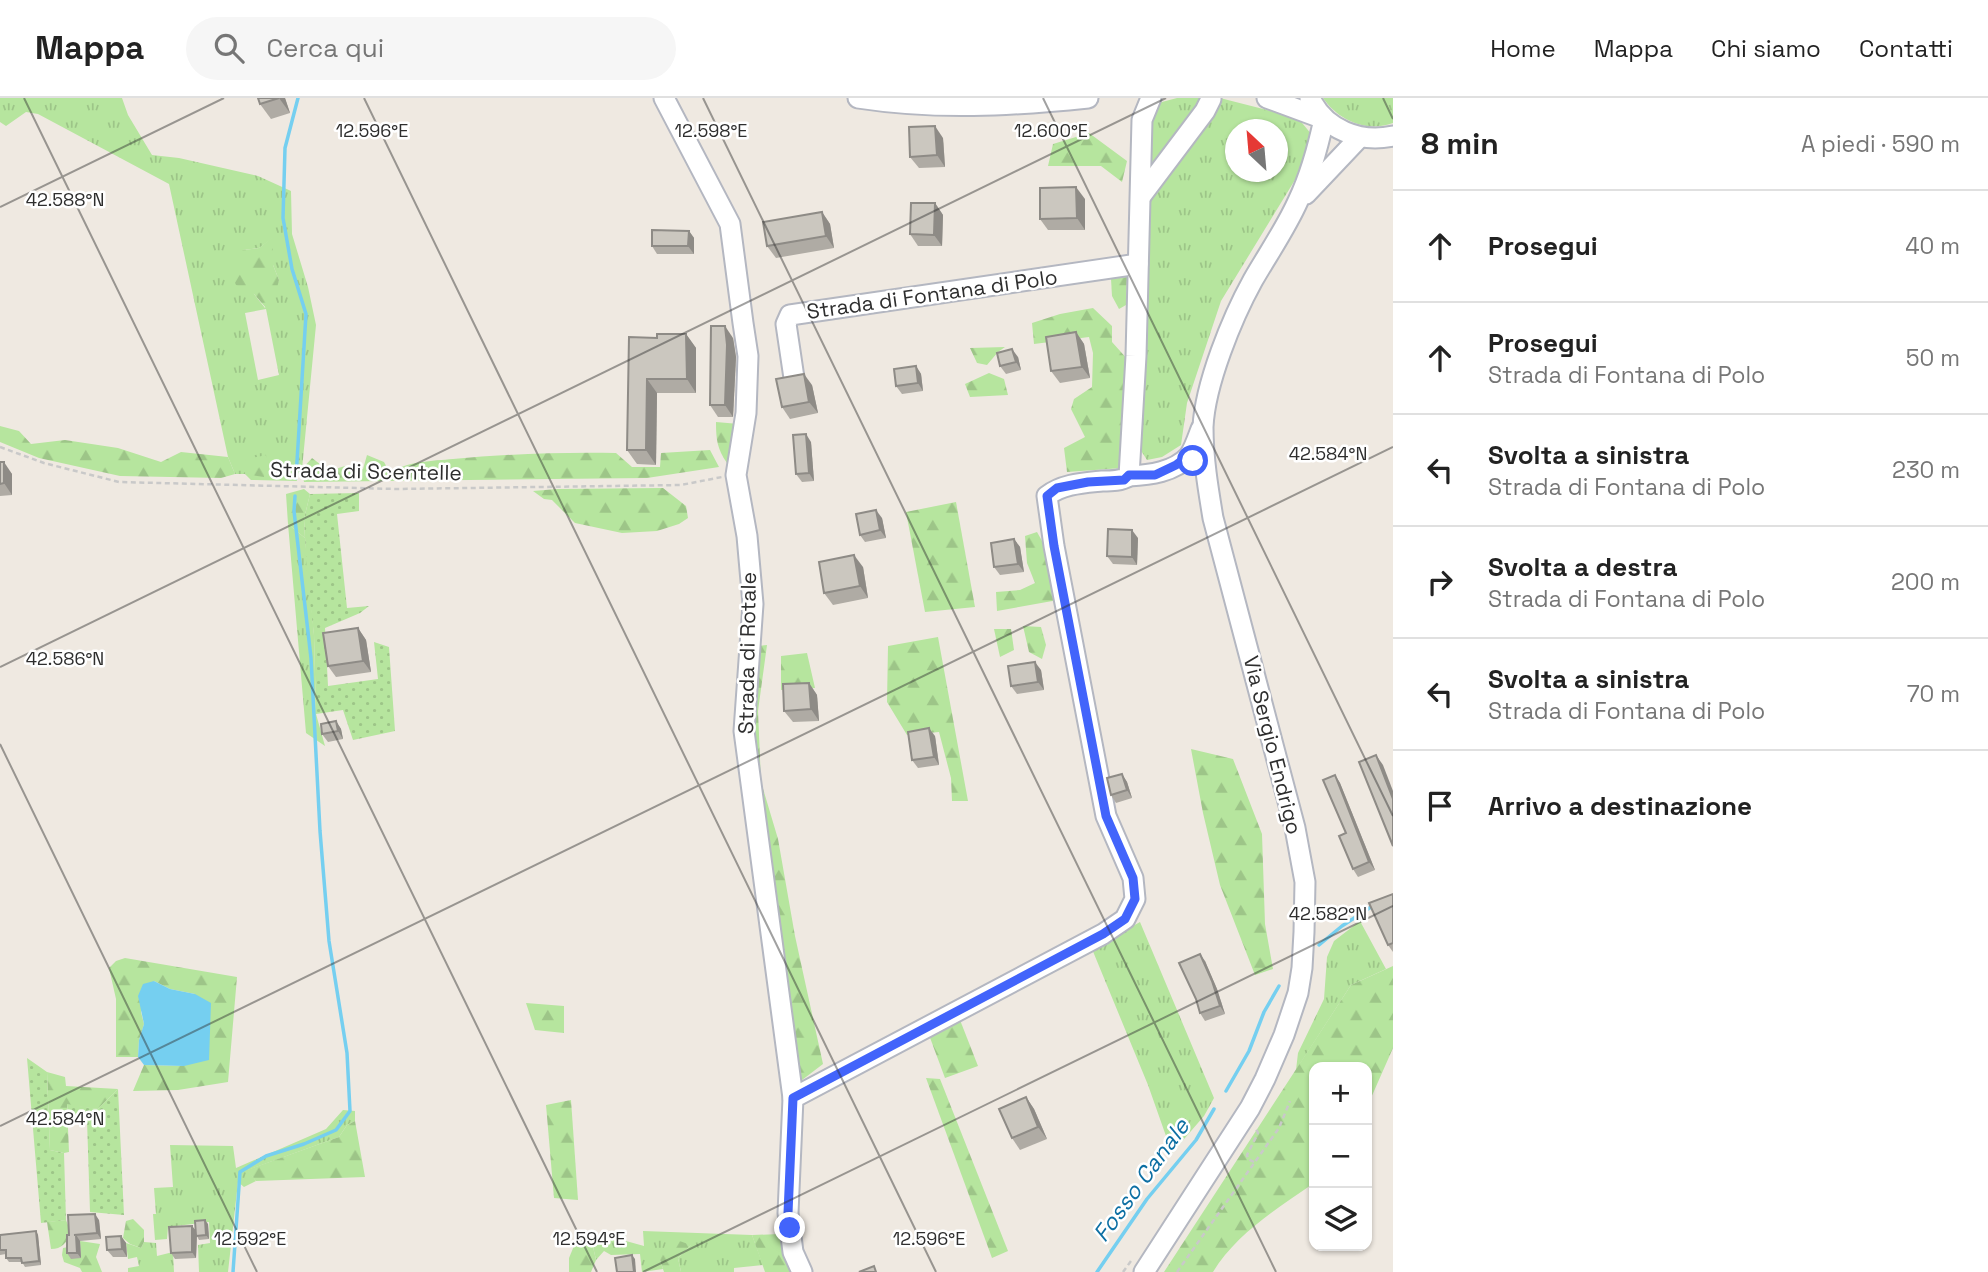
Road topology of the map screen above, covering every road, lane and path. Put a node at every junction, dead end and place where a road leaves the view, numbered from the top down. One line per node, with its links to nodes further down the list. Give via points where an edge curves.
1 (664, 98): 17 (street, Strada di Rotale, via 730,224 748,356 746,413)
2 (859, 98): 3 (street, via 933,107)
3 (1088, 98)
4 (1152, 98): 11 (street, via 1142,120)
5 (1267, 98): 8 (street)
6 (1310, 98): 8 (street)
7 (1211, 99): 11 (street)
8 (1324, 119): 10 (street); 12 (street, Via Sergio Endrigo, via 1316,158)
9 (1393, 136): 10 (street)
10 (1359, 138): 12 (street, Via Sergio Endrigo)
11 (1141, 195): 13 (street)
12 (1298, 202): 15 (street, Via Sergio Endrigo, via 1225,340)
13 (1138, 264): 14 (street, Strada di Fontana di Polo, via 790,315 786,324); 18 (street)
14 (794, 378)
15 (1203, 425): 18 (street, via 1189,455 1176,465 1155,475); 23 (street, Via Sergio Endrigo, via 1213,518 1295,828 1305,882 1304,932 1298,993 1265,1079 1250,1108)
16 (0, 447): 17 (path, Strada di Scentelle, via 44,463 132,483 397,489 681,485)
17 (736, 475): 19 (street, Strada di Rotale, via 753,604 744,731)
18 (1129, 475): 19 (street, via 1124,480 1057,488 1047,496 1106,816 1133,878 1135,899 1125,919)
19 (793, 1098): 24 (street, via 788,1213 793,1252)
20 (1290, 1101): 22 (path, via 1279,1128)
21 (1251, 1124): 22 (path, via 1258,1133 1247,1155)
22 (1254, 1162): 26 (path)
23 (1140, 1264): 25 (path)
24 (802, 1272)
25 (1123, 1272)
26 (1177, 1272)

